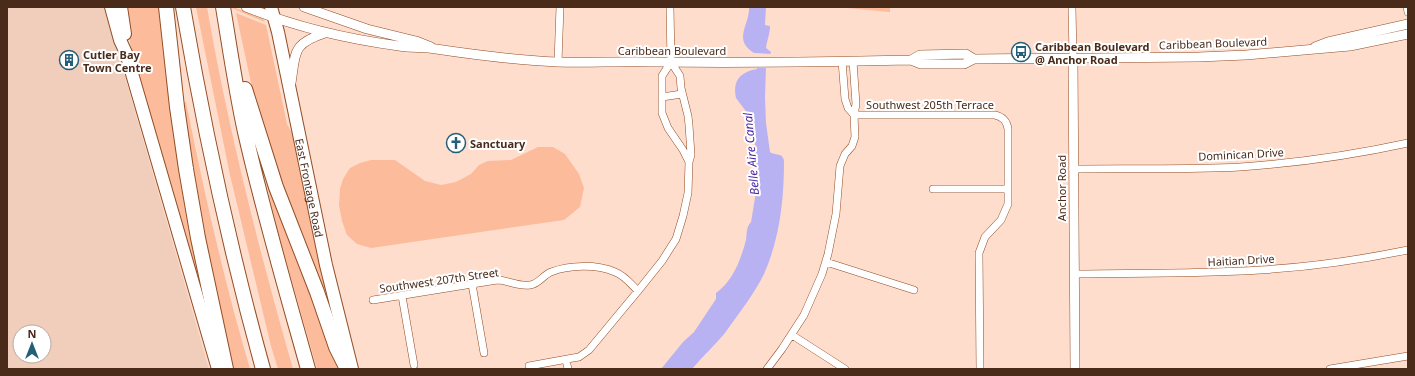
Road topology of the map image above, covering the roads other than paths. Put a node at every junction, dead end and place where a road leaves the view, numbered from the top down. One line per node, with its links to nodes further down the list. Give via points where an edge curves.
1 (111, 7): 20 (main road)
2 (121, 7): 20 (main road)
3 (166, 7): 50 (highway, via 188,180)
4 (183, 7): 51 (highway, via 207,140)
5 (223, 7): 15 (highway)
6 (246, 7): 12 (street, Caribbean Boulevard)
7 (304, 7): 18 (street, Caribbean Boulevard, via 367,29 416,41)
8 (560, 7): 24 (street)
9 (670, 7): 25 (street)
10 (1072, 7): 21 (street, Anchor Road)
11 (1407, 7): 13 (street)
12 (273, 12): 16 (street, Caribbean Boulevard); 26 (main road, East Frontage Road)
13 (1408, 12)
14 (1408, 24): 19 (street, Caribbean Boulevard)
15 (228, 33): 52 (highway, via 233,69 267,225); 53 (highway, via 276,187)
16 (326, 33): 18 (street, Caribbean Boulevard, via 415,49); 26 (street, via 310,38 298,49 293,60)
17 (1408, 34): 19 (street, Caribbean Boulevard, via 1363,44)
18 (434, 49): 24 (street, Caribbean Boulevard)
19 (1308, 49): 21 (street, Caribbean Boulevard, via 1222,57)
20 (126, 53): 49 (main road)
21 (1073, 58): 23 (street, Caribbean Boulevard, via 974,59 964,64 921,64 911,60); 32 (street, Anchor Road)
22 (842, 61): 23 (street, Caribbean Boulevard); 25 (street, Caribbean Boulevard); 29 (street, via 845,99)
23 (853, 61): 29 (street, via 856,104)
24 (558, 62): 25 (street, Caribbean Boulevard)
25 (671, 62): 27 (street, via 680,76); 28 (street, via 662,76)
26 (290, 88): 54 (main road, East Frontage Road, via 328,270)
27 (682, 94): 28 (street); 31 (street, via 690,125)
28 (662, 97): 31 (street, via 662,113 666,123)
29 (854, 115): 33 (street, Southwest 205th Terrace, via 998,116 1007,122 1008,129); 36 (street, via 854,142 840,166 836,214)
30 (1408, 143): 32 (street, Dominican Drive, via 1317,160 1261,165)
31 (689, 162): 40 (street, via 687,201 676,239)
32 (1073, 169): 37 (street, Anchor Road)
33 (1008, 188): 34 (street); 58 (street, via 1007,209 1001,220 985,236 979,253)
34 (933, 189)
35 (1408, 250): 37 (street, Haitian Drive, via 1339,262 1262,270)
36 (826, 262): 39 (street); 43 (street, via 809,305)
37 (1074, 274): 59 (street, Anchor Road)
38 (472, 284): 40 (street, Southwest 207th Street, via 500,280 530,285 554,271 584,267 614,271); 41 (street, Southwest 207th Street); 44 (street)
39 (914, 290)
40 (638, 291): 46 (street, via 589,350 579,357)
41 (402, 296): 42 (street, Southwest 207th Street); 47 (street)
42 (373, 300)
43 (792, 335): 56 (street); 57 (street)
44 (484, 353)
45 (1408, 356): 60 (street)
46 (566, 360): 48 (street); 55 (street)
47 (414, 366)
48 (530, 366)
49 (218, 369)
50 (226, 369)
51 (263, 369)
52 (308, 369)
53 (346, 369)
54 (352, 369)
55 (568, 369)
56 (767, 369)
57 (845, 369)
58 (980, 369)
59 (1075, 369)
60 (1330, 369)

